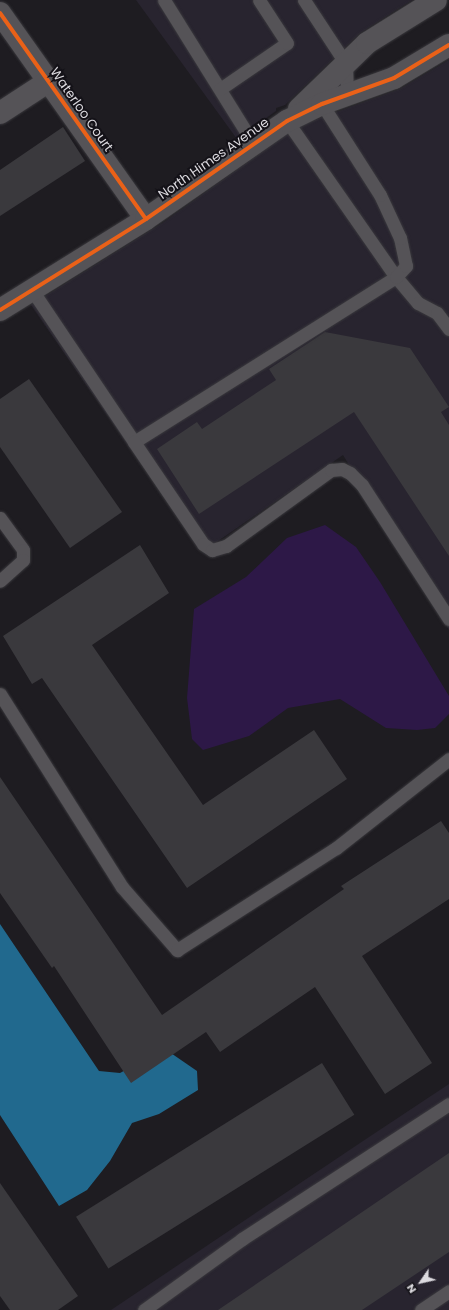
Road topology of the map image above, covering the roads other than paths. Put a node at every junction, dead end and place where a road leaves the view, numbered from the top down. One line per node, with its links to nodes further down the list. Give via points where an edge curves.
1 (164, 0): 9 (lane)
2 (258, 0): 9 (lane, via 287,43)
3 (304, 0): 7 (lane)
4 (436, 0): 7 (street, North Himes Avenue, via 367,43)
5 (0, 13): 8 (street, Waterloo Court)
6 (449, 45): 10 (street, North Himes Avenue, via 394,78)
7 (346, 64): 10 (lane); 11 (street, North Himes Avenue)
8 (49, 81): 12 (street); 15 (street, Waterloo Court)
9 (220, 89): 14 (lane)
10 (347, 95): 11 (street, North Himes Avenue)
11 (318, 99): 13 (street, North Himes Avenue); 16 (lane, via 380,195 400,238 406,266)
12 (0, 113)
13 (286, 121): 14 (street, North Himes Avenue); 16 (lane)
14 (253, 143): 15 (street, North Himes Avenue)
15 (146, 219): 17 (street, North Himes Avenue)
16 (396, 277): 19 (lane, via 418,303 437,313); 20 (lane)
17 (32, 290): 18 (street, North Himes Avenue); 20 (lane)
18 (0, 310)
19 (449, 329)
20 (134, 442): 23 (lane, via 203,544 212,550 226,546 331,470 342,469 350,473 362,485)
21 (0, 518): 22 (lane, via 23,550 23,560)
22 (0, 581)
23 (449, 619)
24 (0, 694): 25 (lane, via 122,888 177,950 336,848)
25 (449, 760)
26 (449, 1104): 28 (lane, via 242,1239)
27 (449, 1291): 29 (lane)
28 (144, 1310)
29 (421, 1310)

